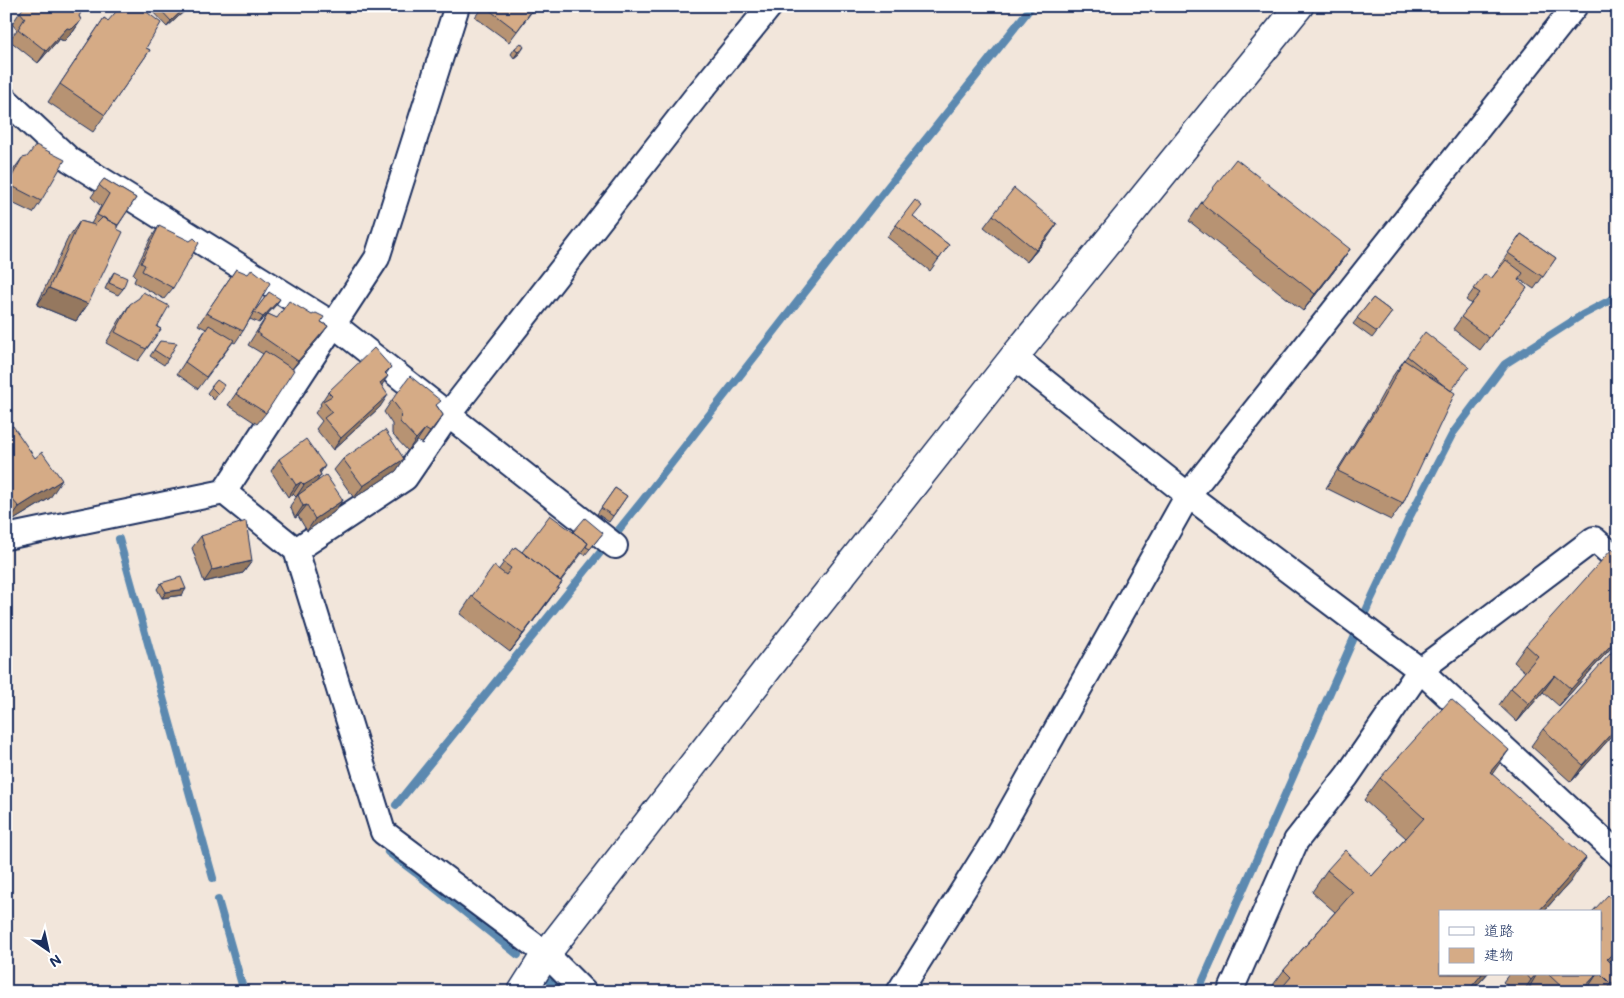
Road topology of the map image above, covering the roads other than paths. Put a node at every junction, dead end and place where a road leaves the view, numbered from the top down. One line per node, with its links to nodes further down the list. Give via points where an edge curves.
1 (457, 6): 6 (street, via 377,258)
2 (770, 6): 8 (street)
3 (1299, 6): 7 (street)
4 (1575, 6): 10 (street)
5 (6, 100): 6 (street, via 70,160)
6 (334, 325): 8 (street); 9 (street)
7 (1014, 357): 10 (street); 17 (street)
8 (448, 415): 12 (street); 13 (street, via 405,478)
9 (224, 492): 11 (street); 13 (street)
10 (1188, 495): 15 (street); 20 (street, via 992,844)
11 (6, 537)
12 (609, 541)
13 (296, 550): 17 (street, via 383,832)
14 (1618, 560): 15 (street, via 1594,539)
15 (1420, 670): 16 (street); 21 (street, via 1296,841)
16 (1618, 854)
17 (546, 954): 18 (street); 19 (street)
18 (522, 992)
19 (584, 992)
20 (899, 992)
21 (1230, 992)

